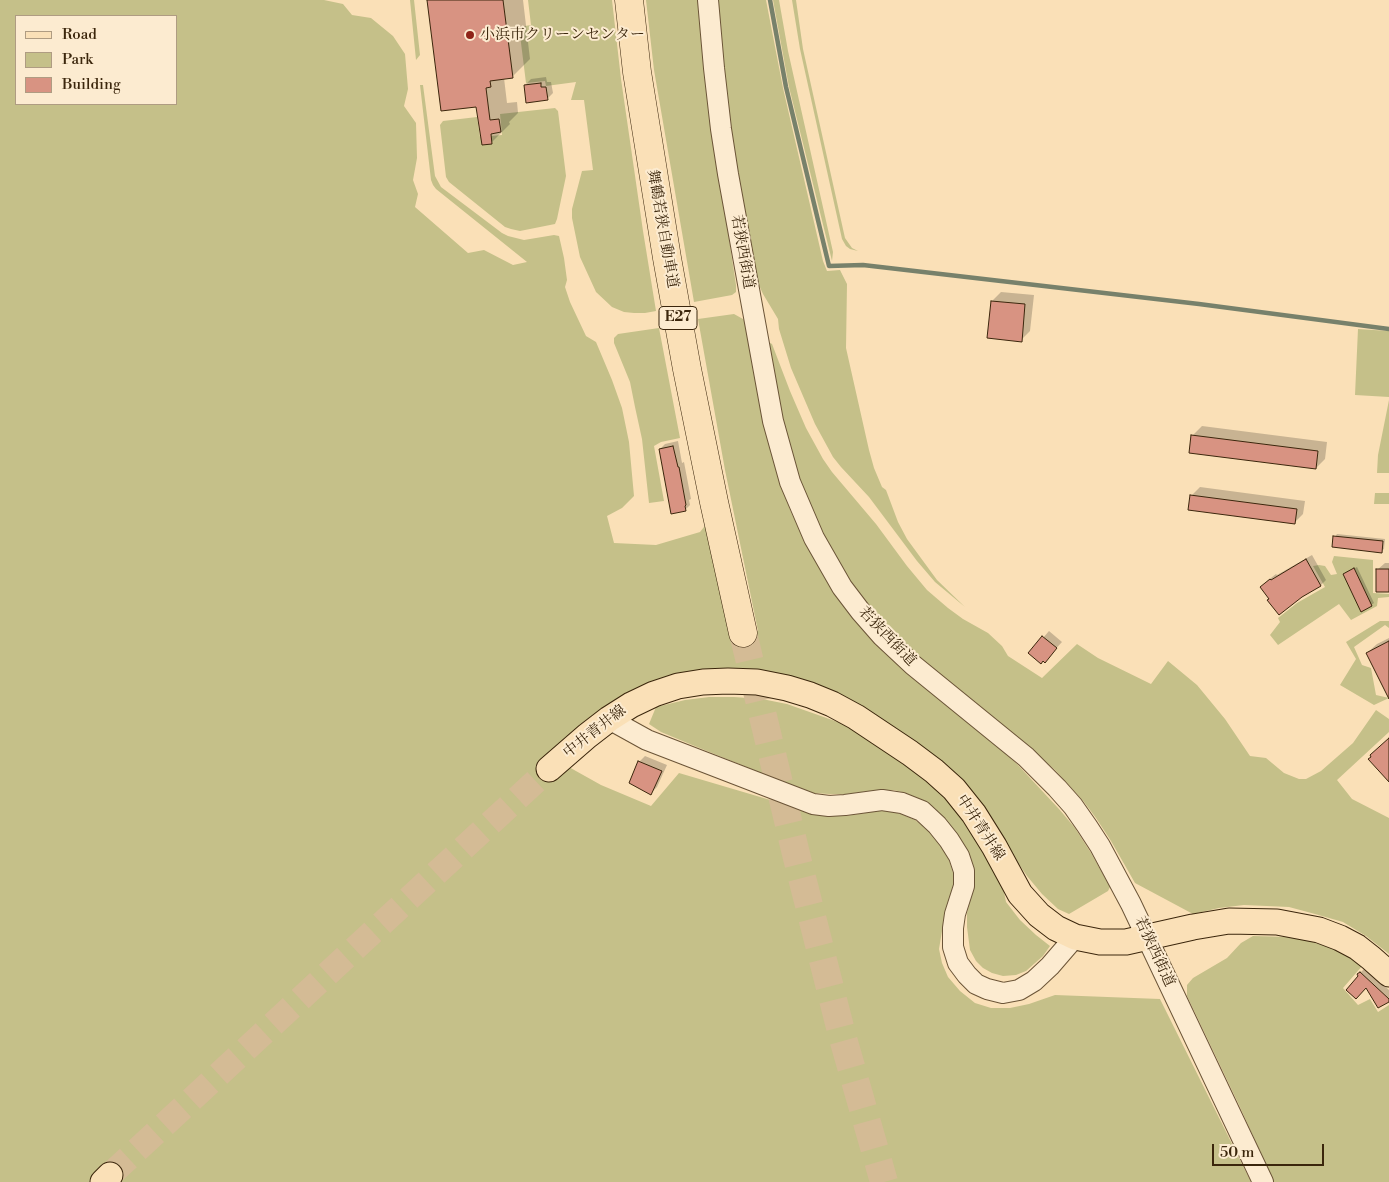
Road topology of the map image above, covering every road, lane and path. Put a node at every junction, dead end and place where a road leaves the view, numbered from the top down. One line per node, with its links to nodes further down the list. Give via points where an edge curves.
1 (629, 0): 3 (highway, 舞鶴若狭自動車道 / E27, via 668,267)
2 (708, 0): 7 (street, 若狭西街道, via 728,174 774,421 790,482 814,538 842,588 882,636 913,666 1026,757 1073,806 1100,846)
3 (743, 633)
4 (609, 719): 5 (main road, 中井青井線); 6 (main road, 中井青井線, via 654,694 703,682 757,682 787,688 832,704 903,748 954,789 974,814 1020,894 1039,915); 6 (street, via 647,740 813,804 829,806 882,800 902,803 922,812 949,840 964,871 964,886 955,914 953,947 958,963 976,984 1003,993 1019,990 1050,966)
5 (549, 770)
6 (1075, 937): 7 (main road, 中井青井線, via 1100,942 1126,942)
7 (1147, 937): 8 (main road, 中井青井線, via 1229,921 1277,922 1320,930 1340,938 1357,947); 9 (street, 若狭西街道)
8 (1389, 974)
9 (1263, 1182)

